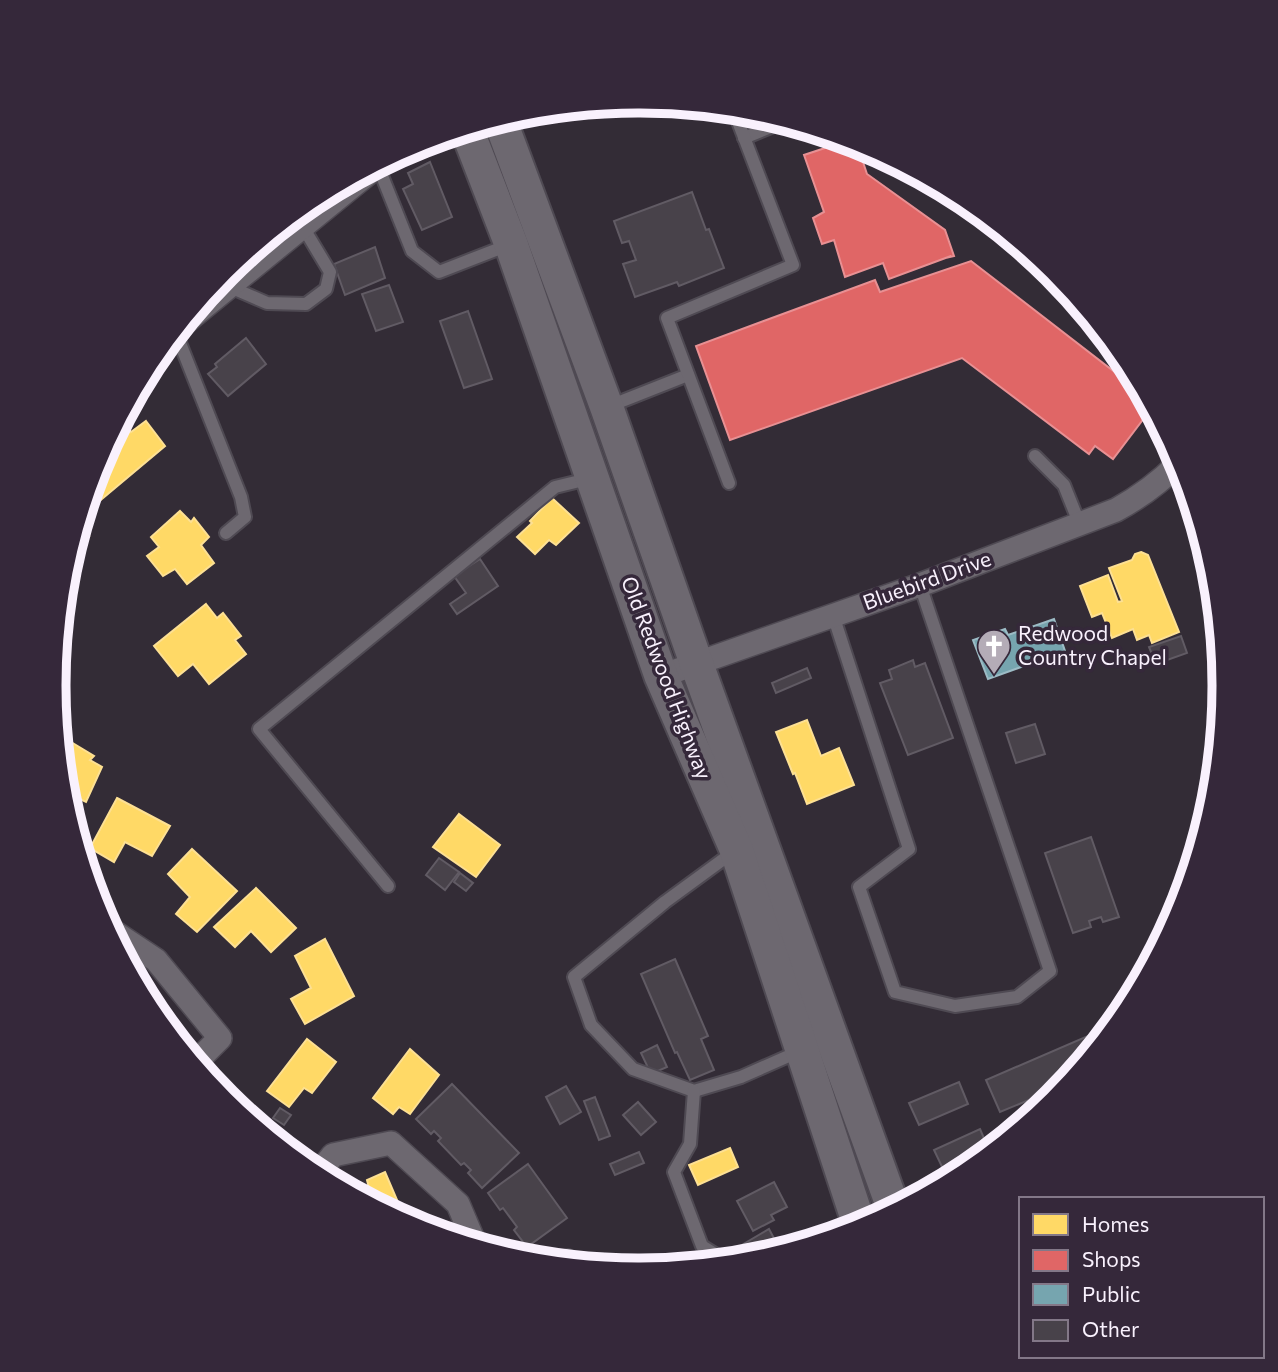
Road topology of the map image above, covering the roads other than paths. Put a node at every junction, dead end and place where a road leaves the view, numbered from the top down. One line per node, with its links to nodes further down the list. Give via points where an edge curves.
1 (738, 122): 4 (lane)
2 (767, 129): 4 (lane)
3 (504, 130): 13 (main road, Old Redwood Highway)
4 (744, 138): 12 (lane, via 793,265 667,318)
5 (471, 139): 9 (main road, Old Redwood Highway)
6 (381, 176): 9 (lane, via 412,251 439,272)
7 (332, 203): 8 (street)
8 (303, 227): 10 (street); 10 (lane, via 330,272 326,289 306,304 267,303)
9 (511, 244): 16 (main road, Old Redwood Highway)
10 (230, 286)
11 (180, 344): 19 (lane, via 246,517)
12 (688, 375): 13 (lane); 17 (lane)
13 (607, 408): 22 (main road, Old Redwood Highway)
14 (1035, 456): 18 (lane, via 1064,485)
15 (1170, 472): 18 (street, Bluebird Drive, via 1141,496)
16 (592, 478): 23 (main road, Old Redwood Highway); 25 (lane, via 555,487 259,729)
17 (729, 483)
18 (1080, 525): 20 (street, Bluebird Drive)
19 (226, 533)
20 (920, 585): 21 (street, Bluebird Drive); 21 (lane, via 1050,971 1017,997 955,1006 895,992 859,887 909,849)
21 (833, 615): 22 (street, Bluebird Drive)
22 (697, 664): 23 (street, Bluebird Drive); 31 (main road, Old Redwood Highway)
23 (661, 676): 24 (main road, Old Redwood Highway)
24 (736, 849): 27 (main road, Old Redwood Highway); 29 (lane, via 573,977 591,1025 633,1069)
25 (388, 886)
26 (127, 941): 28 (street, via 156,960 220,1038)
27 (802, 1050): 29 (lane, via 741,1077); 32 (main road, Old Redwood Highway)
28 (203, 1055)
29 (694, 1091): 34 (lane, via 690,1144 674,1172 702,1246)
30 (325, 1164): 33 (street, via 332,1155 391,1143 458,1204)
31 (890, 1200)
32 (856, 1216)
33 (470, 1233)
34 (715, 1254)

